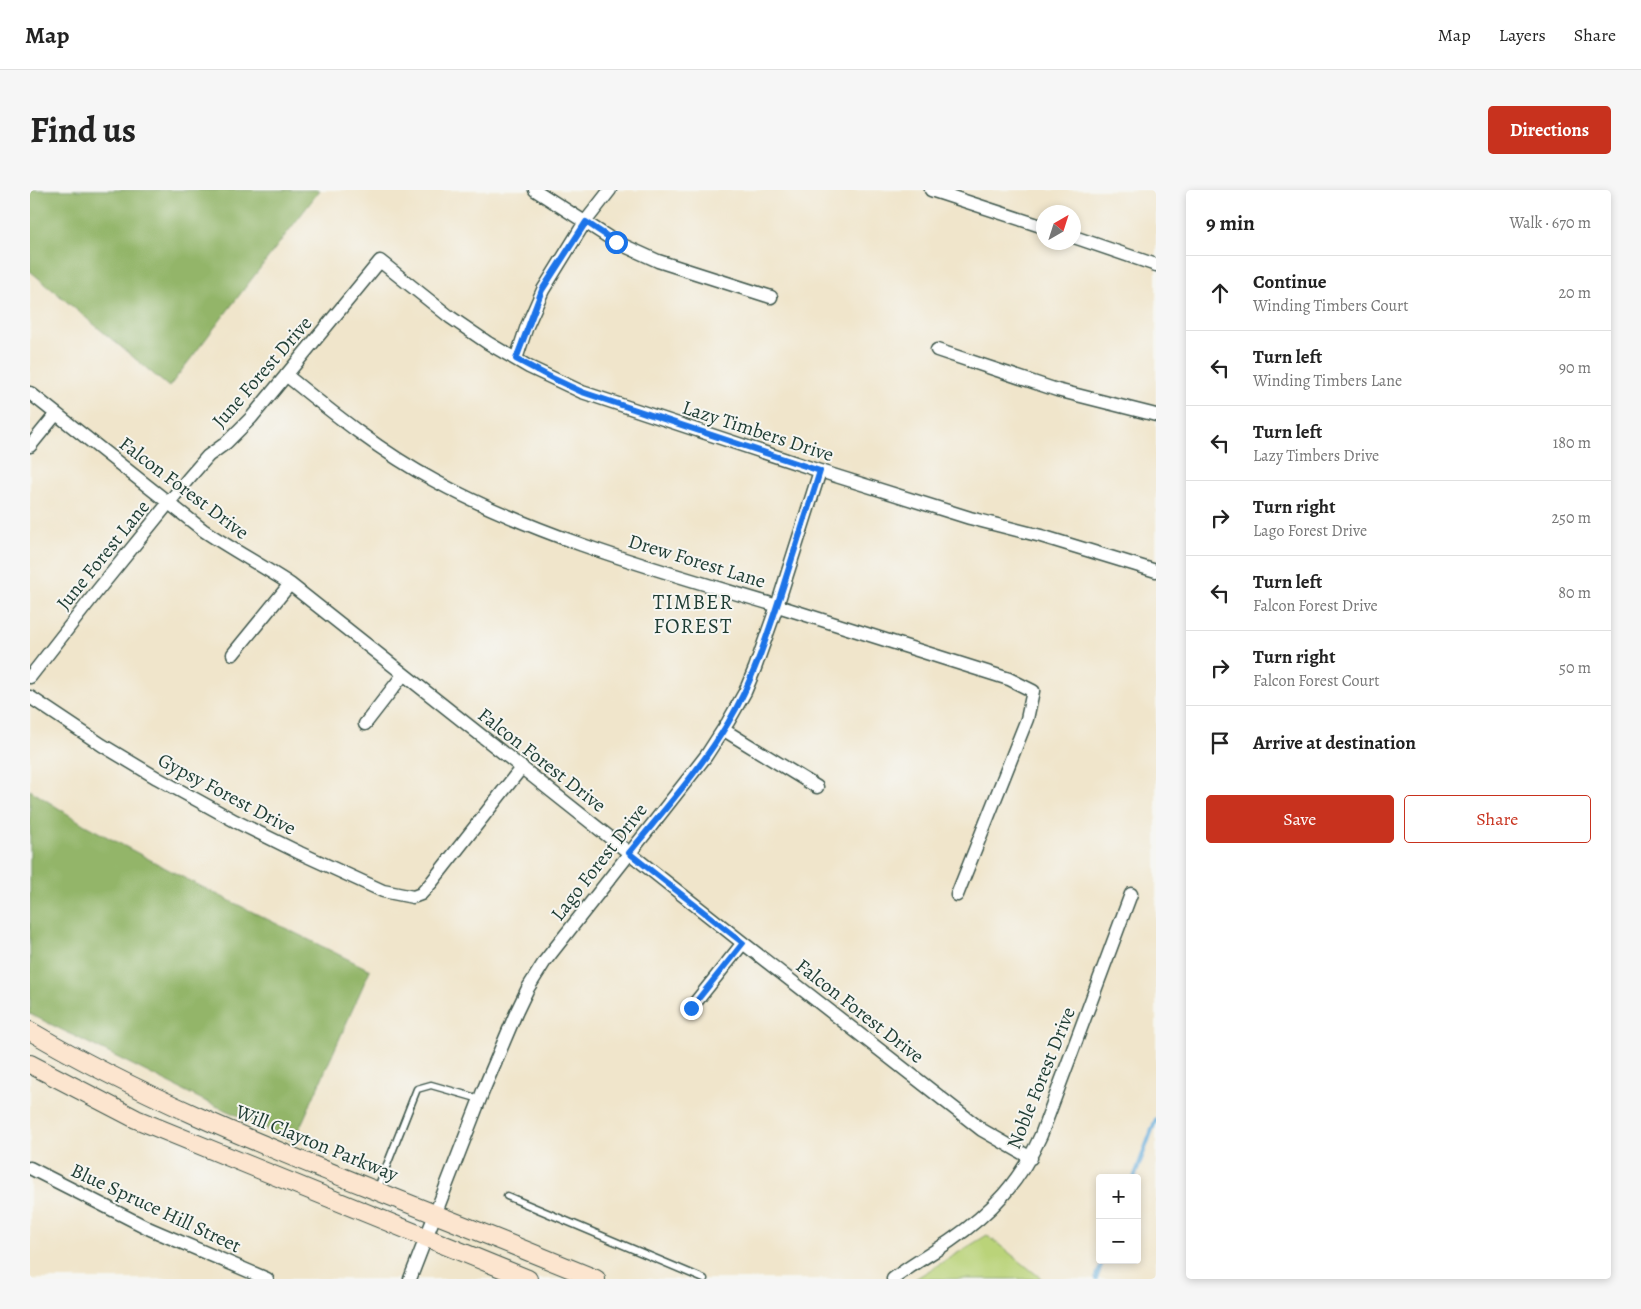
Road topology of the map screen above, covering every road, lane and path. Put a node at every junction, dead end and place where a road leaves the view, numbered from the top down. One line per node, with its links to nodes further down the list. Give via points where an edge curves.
1 (535, 190): 4 (street)
2 (610, 190): 4 (street)
3 (931, 190): 5 (street)
4 (586, 222): 9 (street, via 616,242 658,261); 11 (street, via 542,290)
5 (1036, 224)
6 (1081, 239): 8 (street)
7 (380, 260): 11 (street, Lazy Timbers Drive, via 450,317); 12 (street, June Forest Drive)
8 (1156, 265)
9 (771, 297)
10 (937, 350): 15 (street, via 1057,390)
11 (516, 359): 17 (street, Lazy Timbers Drive, via 582,392)
12 (286, 375): 18 (street, June Forest Drive, via 251,418 208,456); 21 (street, Drew Forest Lane, via 392,455 480,502 598,550)
13 (30, 393): 14 (street, Falcon Forest Drive)
14 (56, 414): 16 (street); 18 (street, Falcon Forest Drive)
15 (1156, 415)
16 (30, 446)
17 (820, 471): 19 (street, Lazy Timbers Drive); 21 (street, Lago Forest Drive)
18 (169, 503): 20 (street, Falcon Forest Drive, via 227,546); 24 (street, June Forest Lane)
19 (1156, 571)
20 (290, 584): 22 (street); 23 (street, Falcon Forest Drive)
21 (777, 606): 27 (street, Lago Forest Drive, via 756,668); 32 (street, Drew Forest Lane, via 1009,679 1033,691 1027,719)
22 (233, 654)
23 (404, 675): 26 (street); 28 (street, Falcon Forest Drive)
24 (30, 677)
25 (30, 697): 28 (street, Gypsy Forest Drive, via 110,750 235,822 382,891 413,897 431,883)
26 (365, 724)
27 (724, 730): 29 (street); 30 (street, Lago Forest Drive)
28 (522, 768): 30 (street, Falcon Forest Drive)
29 (817, 787)
30 (629, 853): 33 (street, Falcon Forest Drive); 37 (street, Lago Forest Drive, via 545,961 528,988)
31 (1131, 894): 40 (street, Noble Forest Drive)
32 (957, 895)
33 (743, 943): 34 (street); 40 (street, Falcon Forest Drive, via 982,1130)
34 (691, 1008)
35 (30, 1031): 38 (main road, Will Clayton Parkway, via 116,1078)
36 (30, 1064): 39 (main road, via 136,1119)
37 (480, 1099): 42 (lane, via 431,1085 417,1089); 44 (street, Lago Forest Drive)
38 (236, 1134): 39 (main road); 42 (main road, Will Clayton Parkway)
39 (229, 1157): 45 (main road)
40 (1031, 1158): 51 (street, Noble Forest Drive, via 1004,1194 975,1223)
41 (30, 1168): 46 (street, Blue Spruce Hill Street, via 150,1229)
42 (377, 1191): 44 (main road, Will Clayton Parkway)
43 (508, 1196): 50 (lane)
44 (435, 1214): 45 (street, Lago Forest Drive); 49 (main road, Will Clayton Parkway)
45 (426, 1237): 47 (street, Lago Forest Drive); 48 (main road)
46 (267, 1279)
47 (410, 1279)
48 (528, 1279)
49 (596, 1279)
50 (704, 1279)
51 (892, 1279)

